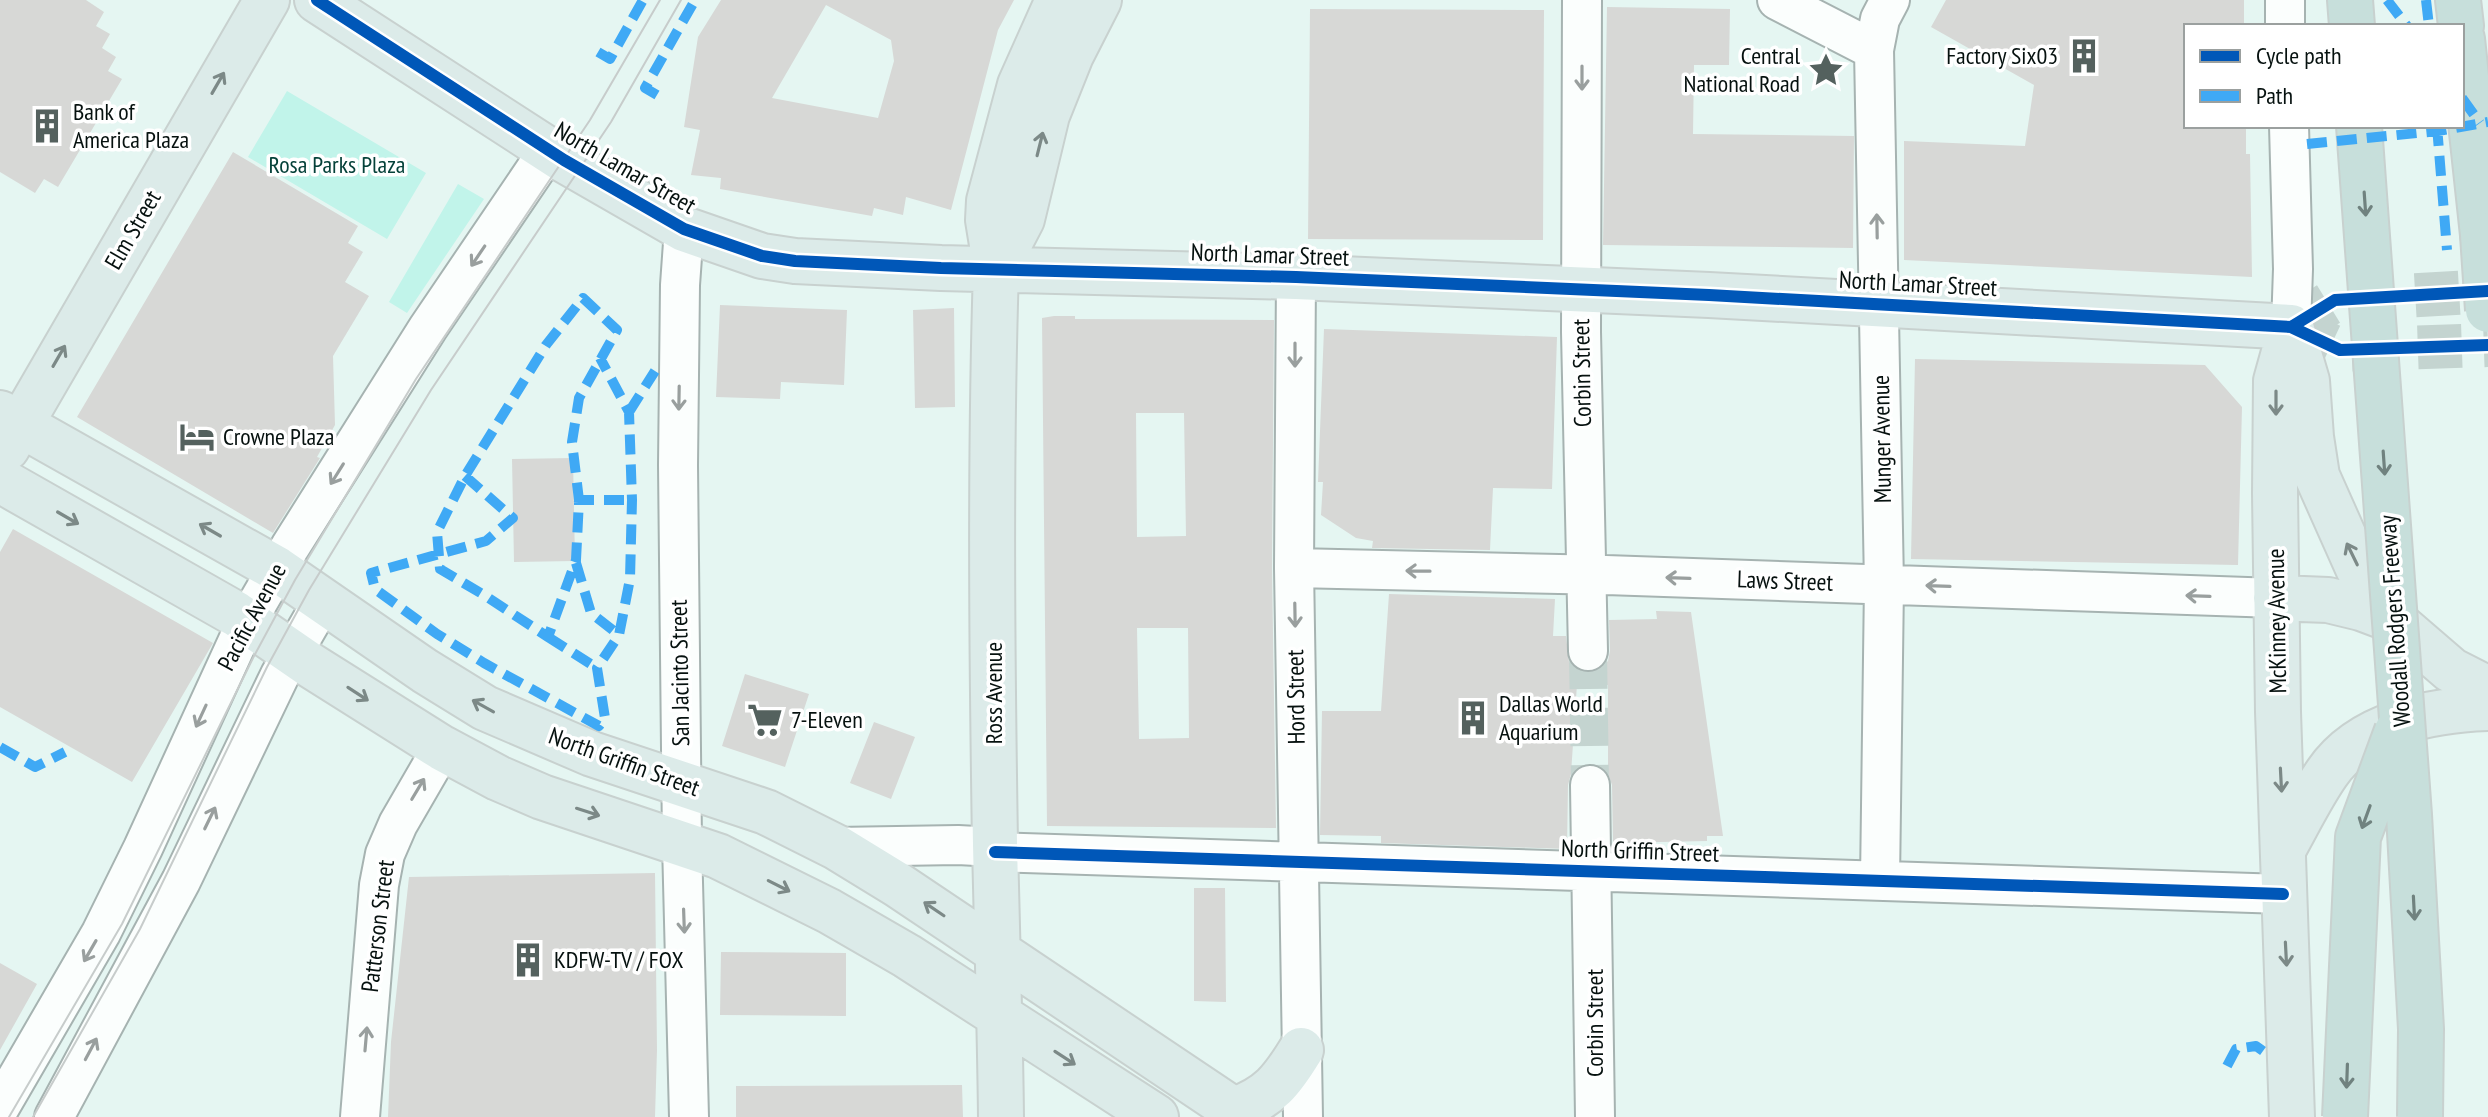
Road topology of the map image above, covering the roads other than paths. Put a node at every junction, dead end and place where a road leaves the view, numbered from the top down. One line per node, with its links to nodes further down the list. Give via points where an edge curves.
1 (267, 0): 24 (main road, Elm Street, one-way to 1)
2 (317, 0): 16 (main road, North Lamar Street)
3 (1058, 0): 18 (main road, Ross Avenue, via 1020,85 989,201)
4 (1099, 0): 18 (main road, Ross Avenue, one-way to 4, via 1022,219 1047,115)
5 (1582, 0): 20 (street, Corbin Street, one-way to 20)
6 (1777, 0): 12 (street)
7 (1890, 0): 12 (street, Munger Avenue)
8 (2285, 0): 10 (street)
9 (2350, 0): 11 (highway)
10 (2285, 24)
11 (2352, 24)
12 (1874, 50): 21 (street, Munger Avenue, one-way to 12)
13 (2464, 55): 22 (highway, bridge)
14 (2289, 128): 23 (street, McKinney Avenue)
15 (2359, 128): 38 (highway, Woodall Rodgers Freeway, one-way to 38, bridge)
16 (548, 151): 17 (main road, North Lamar Street); 27 (street, Pacific Avenue, one-way to 27, via 428,328)
17 (684, 229): 18 (main road, North Lamar Street, via 762,256 795,261); 40 (street, San Jacinto Street, one-way to 40, via 678,465)
18 (996, 269): 19 (main road, North Lamar Street); 45 (main road, Ross Avenue)
19 (1296, 277): 20 (main road, North Lamar Street); 26 (street, Hord Street, one-way to 26)
20 (1581, 290): 21 (main road, North Lamar Street); 28 (street, Corbin Street)
21 (1879, 304): 23 (main road, North Lamar Street); 29 (street, Munger Avenue)
22 (2488, 310)
23 (2291, 327): 30 (main road, McKinney Avenue, one-way to 30, via 2276,381); 32 (main road, one-way to 23, via 2358,568 2317,476 2307,381)
24 (7, 432): 27 (main road, North Griffin Street, one-way to 24)
25 (0, 480): 33 (main road, one-way to 33)
26 (1294, 568): 28 (street, Laws Street, one-way to 26); 46 (street, Hord Street, one-way to 46)
27 (277, 569): 31 (main road, North Griffin Street); 33 (street, Pacific Avenue)
28 (1587, 575): 29 (street, Laws Street, one-way to 28); 34 (street, Corbin Street)
29 (1884, 584): 30 (street, Laws Street, one-way to 29); 48 (street, Munger Avenue)
30 (2276, 598): 32 (main road, via 2328,600); 44 (main road, McKinney Avenue, one-way to 44)
31 (324, 599): 35 (street); 40 (main road, North Griffin Street, one-way to 31, via 592,754 485,708)
32 (2393, 620): 36 (main road, via 2451,670)
33 (247, 621): 35 (main road); 53 (street, Pacific Avenue, one-way to 53, via 101,933)
34 (1588, 651)
35 (293, 652): 39 (main road, one-way to 39); 55 (street, one-way to 35, via 181,881)
36 (2488, 689)
37 (2488, 708): 44 (main road, via 2430,713 2355,745 2328,770)
38 (2403, 718): 63 (highway, one-way to 63, bridge, via 2358,837); 64 (highway, Woodall Rodgers Freeway, one-way to 64, bridge, via 2421,1029)
39 (442, 748): 42 (main road, one-way to 42, via 542,797); 56 (street, Patterson Street, one-way to 39, via 385,854)
40 (681, 783): 42 (street, San Jacinto Street); 43 (main road, North Griffin Street, via 766,812)
41 (1590, 785): 47 (street, Corbin Street)
42 (682, 843): 51 (main road, one-way to 51, via 829,911); 57 (street, San Jacinto Street, one-way to 57)
43 (836, 847): 45 (street, North Griffin Street, via 958,845); 50 (main road, North Griffin Street, one-way to 43)
44 (2284, 848): 49 (main road, McKinney Avenue)
45 (995, 850): 46 (street, North Griffin Street); 50 (main road, Ross Avenue)
46 (1298, 862): 47 (street, North Griffin Street); 52 (street, Hord Street)
47 (1593, 871): 48 (street, North Griffin Street); 61 (street, Corbin Street)
48 (1880, 881): 49 (street, North Griffin Street)
49 (2283, 894): 62 (main road, McKinney Avenue, one-way to 62)
50 (999, 952): 51 (main road, Ross Avenue); 54 (main road, North Griffin Street)
51 (1000, 1016): 58 (main road, Ross Avenue); 59 (main road, one-way to 59)
52 (1301, 1050): 54 (main road, via 1270,1092); 60 (street, Hord Street)
53 (0, 1107)
54 (1239, 1113)
55 (54, 1117)
56 (360, 1117)
57 (689, 1117)
58 (1001, 1117)
59 (1156, 1117)
60 (1303, 1117)
61 (1595, 1117)
62 (2292, 1117)
63 (2345, 1117)
64 (2420, 1117)

